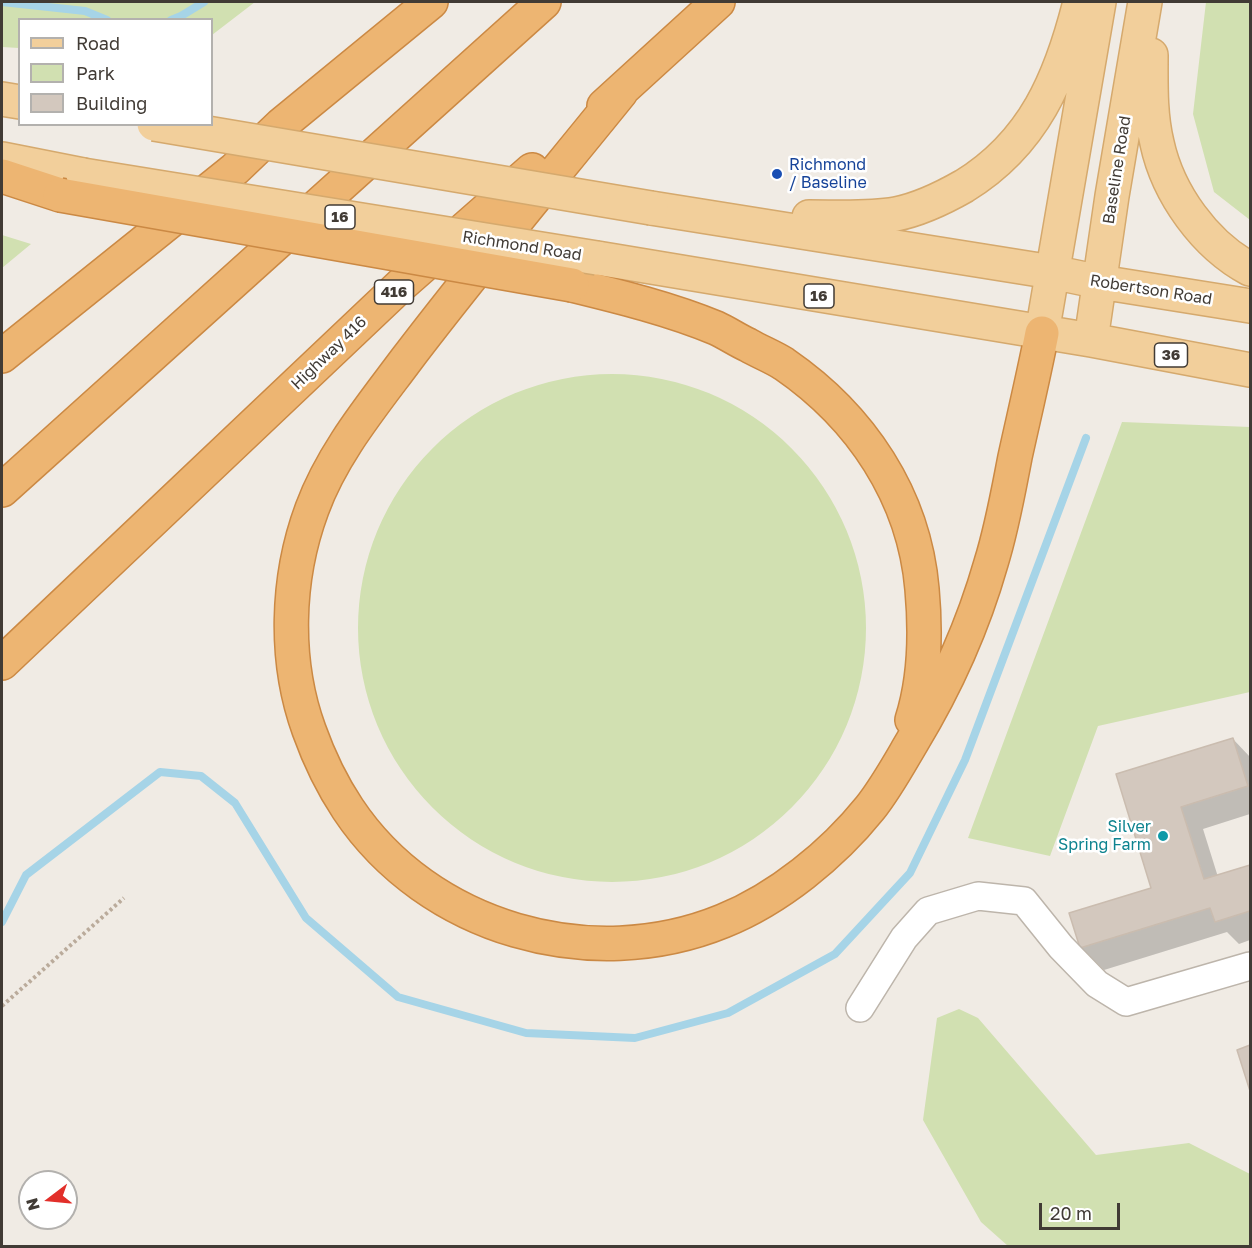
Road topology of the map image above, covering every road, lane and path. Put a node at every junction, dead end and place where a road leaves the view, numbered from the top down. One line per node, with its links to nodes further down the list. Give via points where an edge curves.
1 (431, 2): 22 (highway, via 281,125 235,169)
2 (544, 2): 24 (highway)
3 (718, 2): 8 (highway, Highway 416 / 416)
4 (1080, 2): 15 (main road, via 1060,67 1034,120 999,161 951,194 896,214 867,217)
5 (1099, 2): 17 (main road)
6 (1145, 2): 18 (main road, Baseline Road)
7 (1151, 2): 16 (main road, via 1153,118 1165,169 1206,234 1222,251)
8 (621, 92): 25 (highway, Highway 416 / 416, via 401,285); 26 (highway, via 429,330 362,420 312,508 291,611 295,680 316,750 350,813 375,843 427,889 499,925 544,939 579,944 653,940 723,921 756,905 789,884 847,832)
9 (2, 99): 10 (main road)
10 (18, 102)
11 (166, 126): 15 (main road, bridge)
12 (2, 159): 14 (main road, Richmond Road / 16)
13 (2, 176): 14 (highway)
14 (71, 185): 20 (main road, Richmond Road / 16, bridge, via 597,258); 26 (highway, bridge, via 572,285 718,329 782,363 843,412 868,443 904,508 916,544 924,609 922,678)
15 (700, 216): 17 (main road)
16 (1251, 269)
17 (1052, 272): 18 (main road, Robertson Road); 20 (main road)
18 (1100, 282): 19 (main road, Robertson Road); 21 (main road, Baseline Road)
19 (1251, 306)
20 (1042, 333): 21 (main road, 16); 26 (highway, via 988,573 949,674)
21 (1091, 340): 23 (main road, 36)
22 (2, 356)
23 (1251, 370)
24 (2, 490)
25 (2, 663)
26 (896, 770)
27 (124, 898): 29 (path)
28 (1251, 966): 30 (lane, via 1126,1002 1097,984 1024,901 978,896 928,911 904,938)
29 (2, 1006)
30 (860, 1008)

